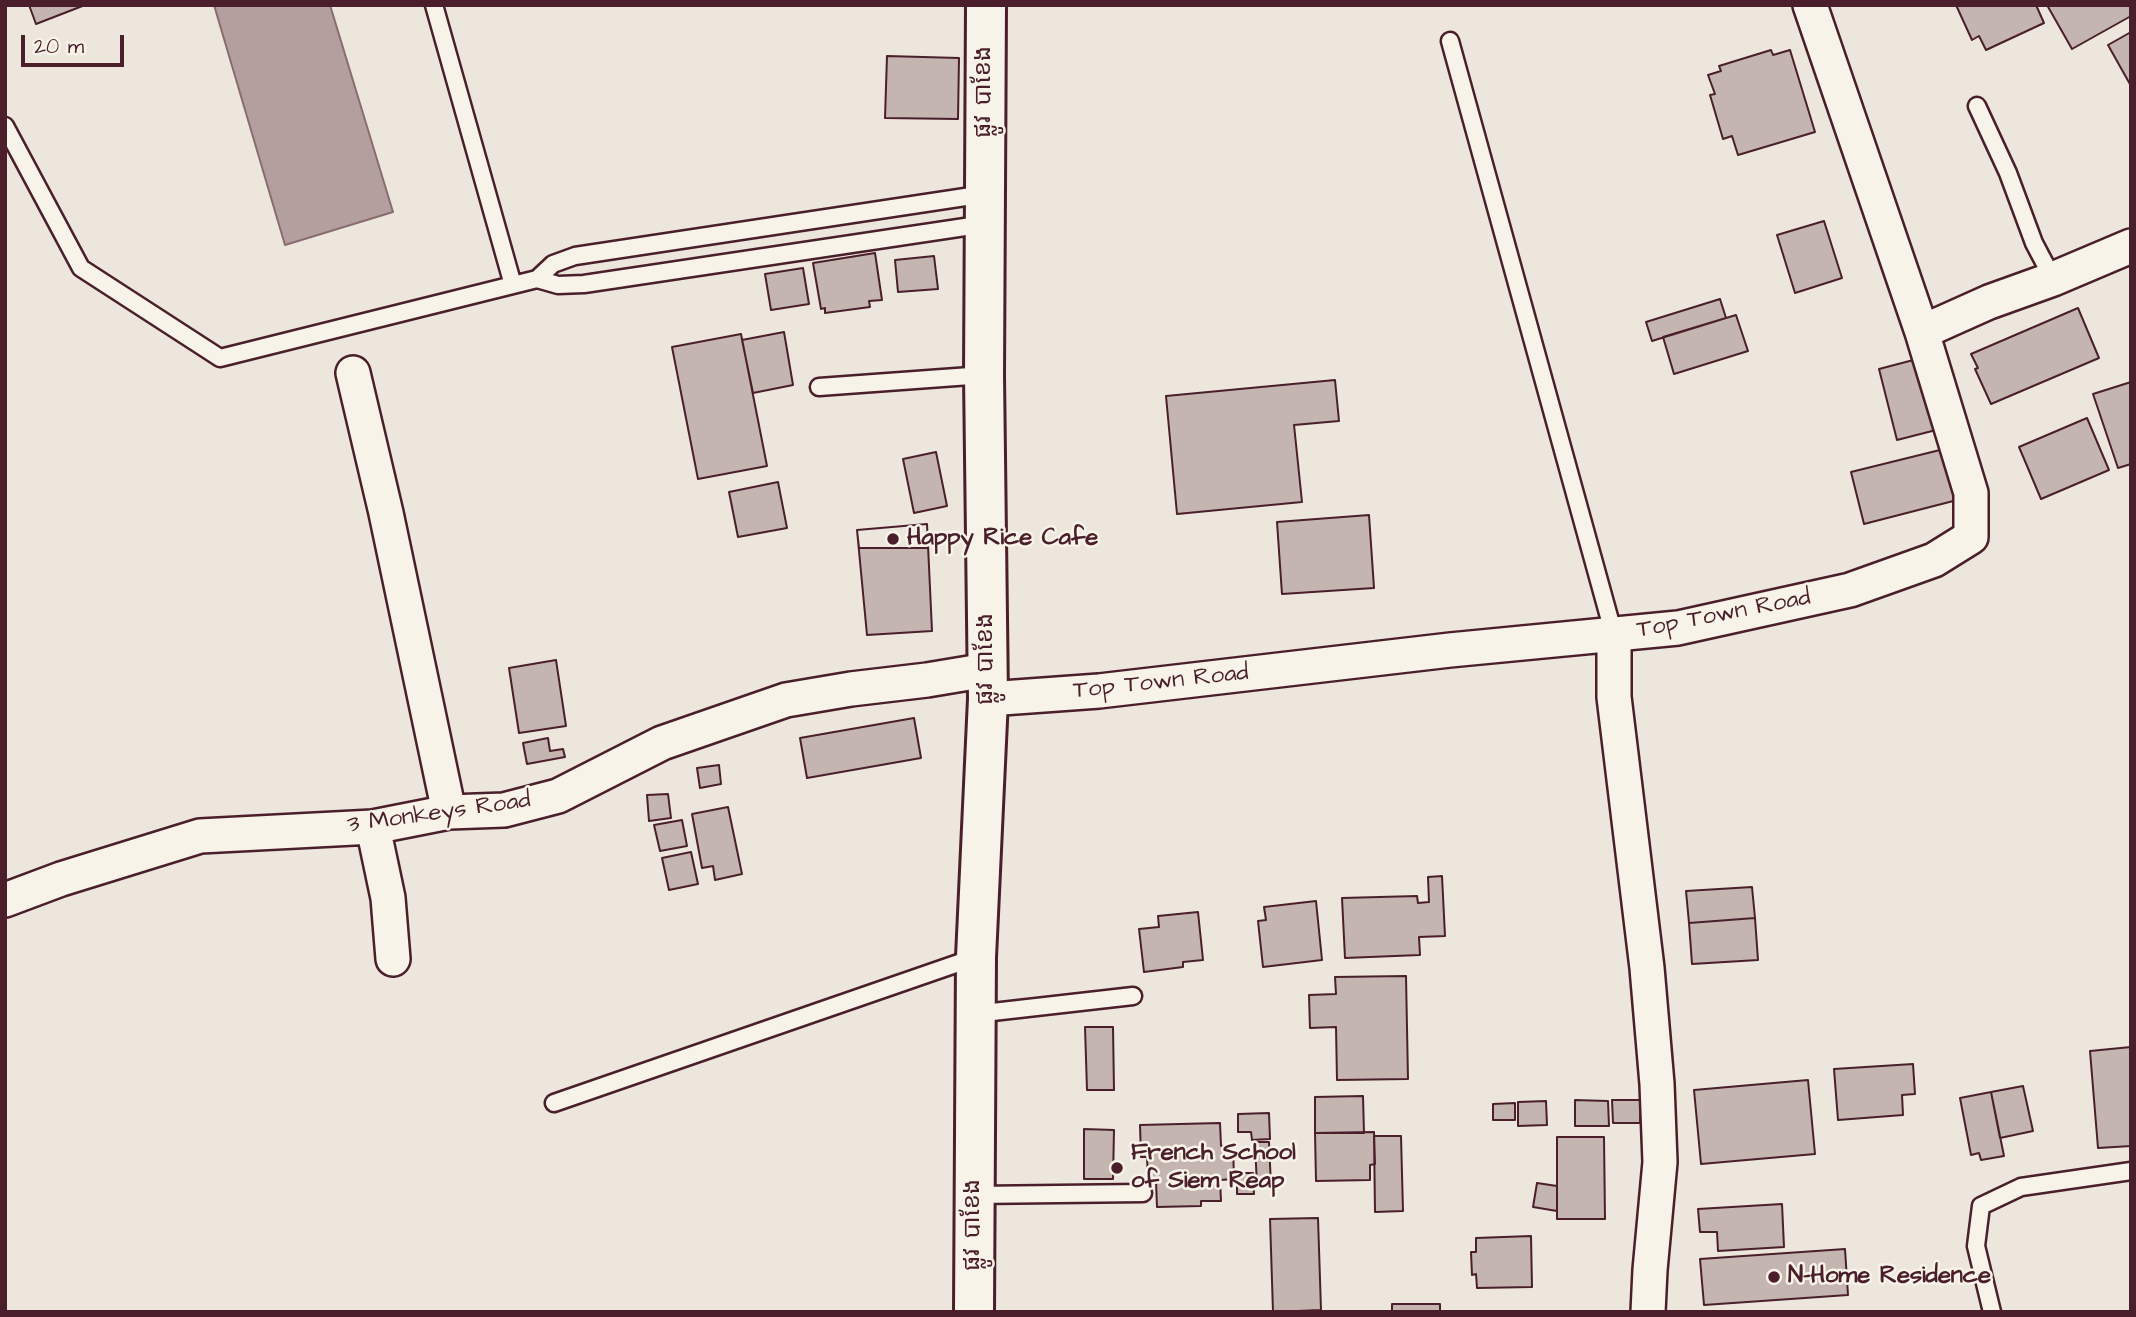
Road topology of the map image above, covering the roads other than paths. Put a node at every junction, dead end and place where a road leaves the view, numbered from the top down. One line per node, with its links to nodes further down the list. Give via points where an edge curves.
1 (434, 5): 11 (lane)
2 (986, 5): 7 (street, ផ្លូវ បាខែង)
3 (1810, 5): 12 (street)
4 (1450, 41): 16 (lane)
5 (1977, 106): 10 (lane)
6 (5, 126): 11 (lane, via 81,268 220,358)
7 (985, 209): 9 (lane, via 584,284 558,285); 9 (lane, via 575,256 553,264); 14 (street, ផ្លូវ បាខែង)
8 (2131, 246): 10 (street)
9 (537, 279): 11 (lane)
10 (2053, 279): 12 (street)
11 (513, 285)
12 (1922, 332): 16 (street, Top Town Road, via 1971,493 1970,537 1934,560 1850,590 1678,628)
13 (353, 373): 18 (street)
14 (984, 375): 15 (lane); 17 (street, ផ្លូវ បាខែង)
15 (819, 387)
16 (1614, 635): 17 (street, Top Town Road, via 1100,691); 30 (street, via 1614,697 1657,1084 1660,1162)
17 (987, 684): 18 (street, 3 Monkeys Road, via 927,680 786,700 662,743 558,796 504,810); 21 (street, ផ្លូវ បាខែង)
18 (449, 812): 19 (street, 3 Monkeys Road)
19 (373, 827): 20 (street, 3 Monkeys Road, via 200,836); 22 (street, via 388,898)
20 (5, 900)
21 (976, 957): 24 (street, ផ្លូវ បាខែង); 25 (lane)
22 (393, 958)
23 (1133, 996): 24 (lane)
24 (975, 1014): 28 (street, ផ្លូវ បាខែង)
25 (554, 1103)
26 (2131, 1171): 31 (lane, via 2021,1187 1981,1206 1976,1246)
27 (1143, 1193): 28 (lane)
28 (974, 1195): 29 (street, ផ្លូវ បាខែង)
29 (974, 1312)
30 (1648, 1312)
31 (1992, 1312)

